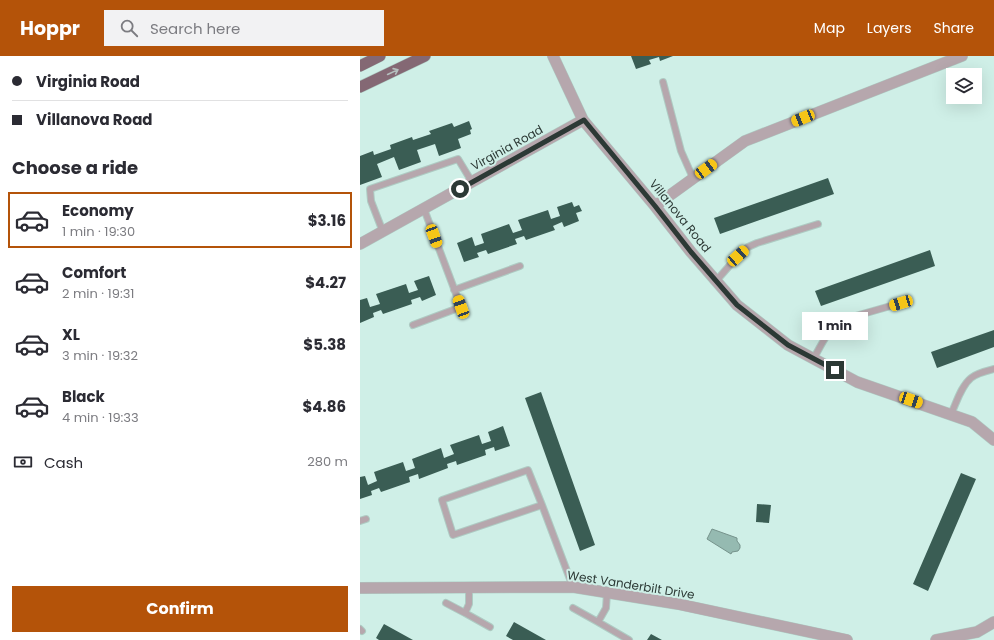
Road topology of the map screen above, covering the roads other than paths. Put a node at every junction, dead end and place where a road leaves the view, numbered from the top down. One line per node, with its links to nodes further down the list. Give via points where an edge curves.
1 (380, 56): 6 (highway)
2 (425, 56): 5 (highway)
3 (553, 56): 9 (street, Villanova Road)
4 (962, 56): 10 (street, via 745,141)
5 (412, 59): 8 (highway, one-way to 5)
6 (360, 66)
7 (663, 82): 10 (lane, via 681,151)
8 (360, 87)
9 (584, 120): 11 (street, Virginia Road); 12 (street, Villanova Road)
10 (693, 178): 12 (street)
11 (472, 182): 13 (street, Virginia Road); 15 (lane, via 458,159 370,189 371,201)
12 (655, 206): 18 (street, Villanova Road)
13 (424, 209): 15 (street, Virginia Road); 19 (lane)
14 (818, 224): 18 (lane, via 748,247)
15 (383, 232): 16 (street, Virginia Road)
16 (360, 244)
17 (520, 266): 19 (lane)
18 (716, 281): 22 (street, Villanova Road, via 737,305 788,345)
19 (454, 290): 21 (lane, via 461,307)
20 (901, 303): 22 (lane, via 838,321)
21 (413, 325)
22 (814, 358): 24 (street, Villanova Road, via 857,382)
23 (994, 369): 24 (lane, via 970,379)
24 (951, 414): 25 (street, Villanova Road, via 972,422)
25 (994, 440)
26 (542, 505): 26 (lane, via 528,470 442,500 453,535); 27 (lane)
27 (573, 587): 29 (street, West Vanderbilt Drive); 30 (street, West Vanderbilt Drive)
28 (360, 588): 29 (street, West Vanderbilt Drive)
29 (470, 588): 33 (lane, via 469,604)
30 (607, 593): 34 (lane, via 606,608); 38 (street, West Vanderbilt Drive, via 678,604)
31 (446, 603): 33 (lane)
32 (572, 608): 34 (lane)
33 (465, 613): 36 (lane)
34 (598, 622): 37 (lane)
35 (994, 622): 39 (street, via 977,632)
36 (490, 628)
37 (629, 640)
38 (847, 640)
39 (936, 640)

